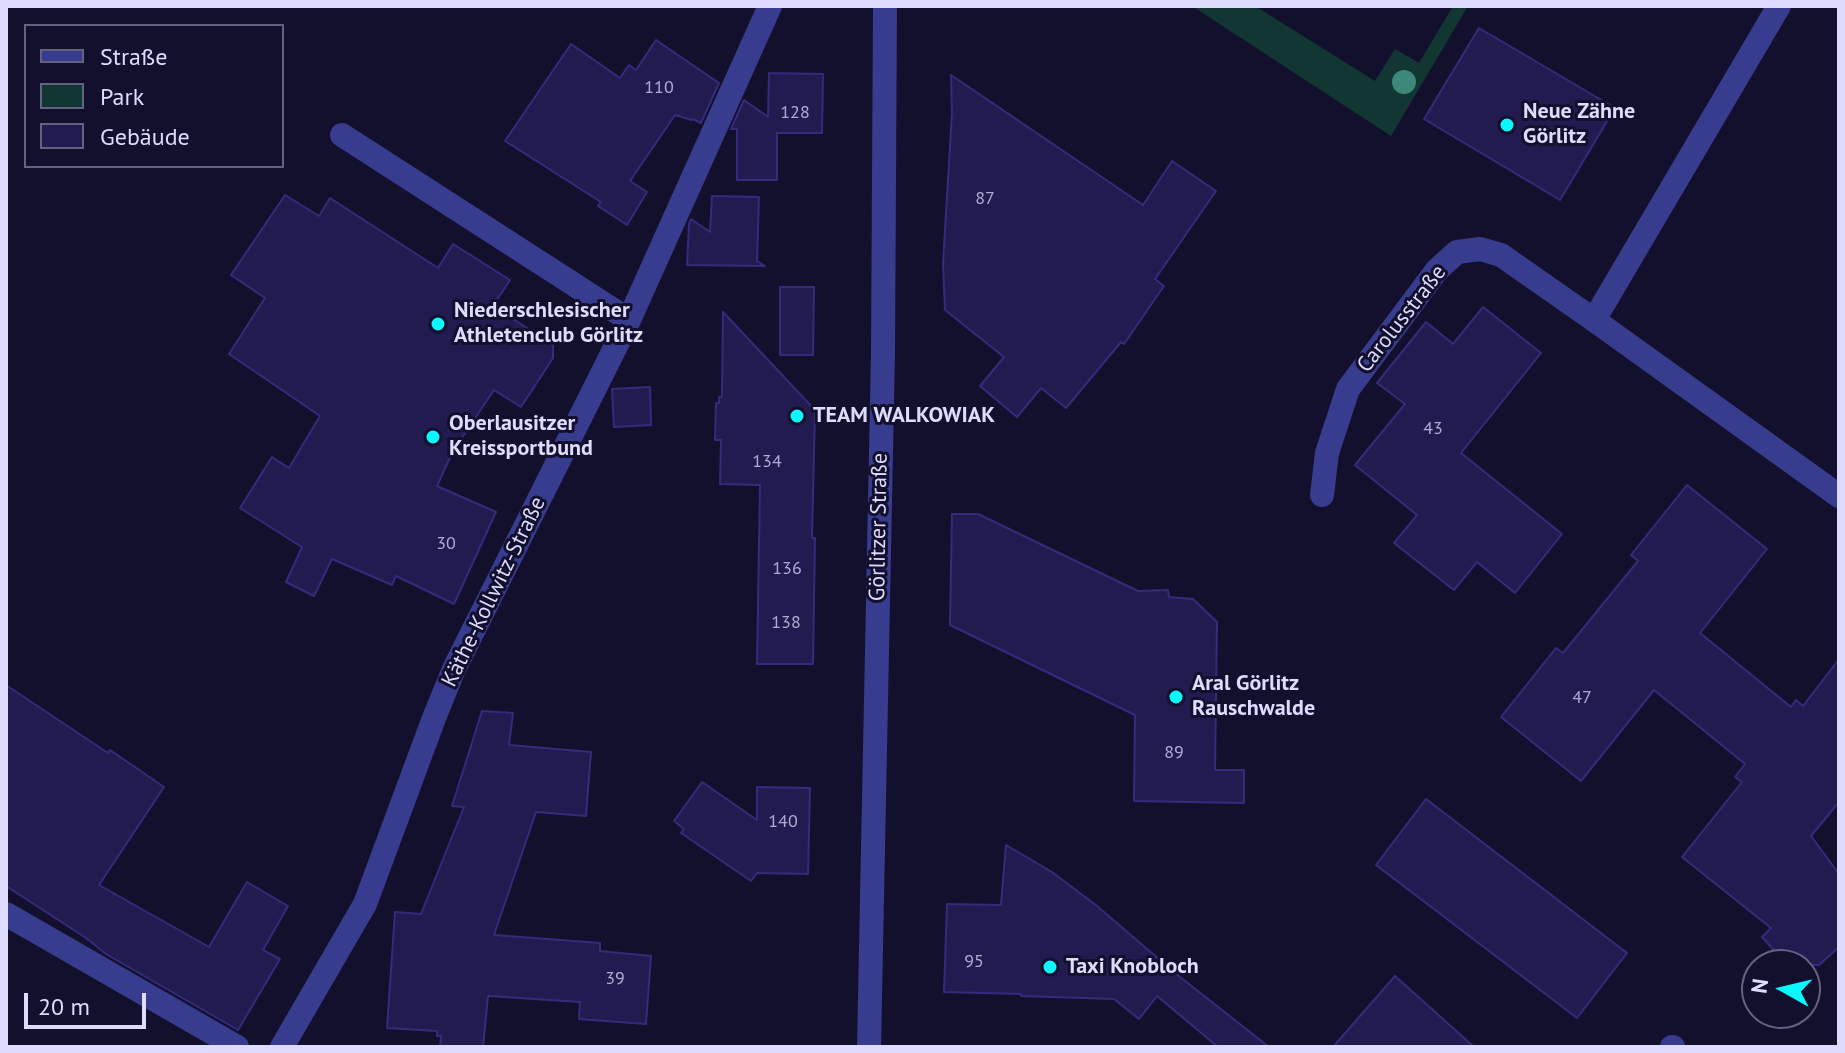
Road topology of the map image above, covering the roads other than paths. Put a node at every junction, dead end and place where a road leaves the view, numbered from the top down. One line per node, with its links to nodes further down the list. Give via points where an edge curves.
1 (770, 6): 5 (street, Käthe-Kollwitz-Straße)
2 (885, 6): 12 (street, Görlitzer Straße)
3 (1779, 6): 6 (street)
4 (342, 135): 5 (street)
5 (629, 320): 11 (street, Käthe-Kollwitz-Straße, via 454,669 365,904)
6 (1594, 320): 7 (street, Carolusstraße, via 1501,255 1480,249 1457,252 1437,270 1348,389 1327,453); 8 (street, Carolusstraße)
7 (1322, 495)
8 (1839, 496)
9 (6, 914): 10 (street)
10 (237, 1047)
11 (282, 1047)
12 (869, 1047)

